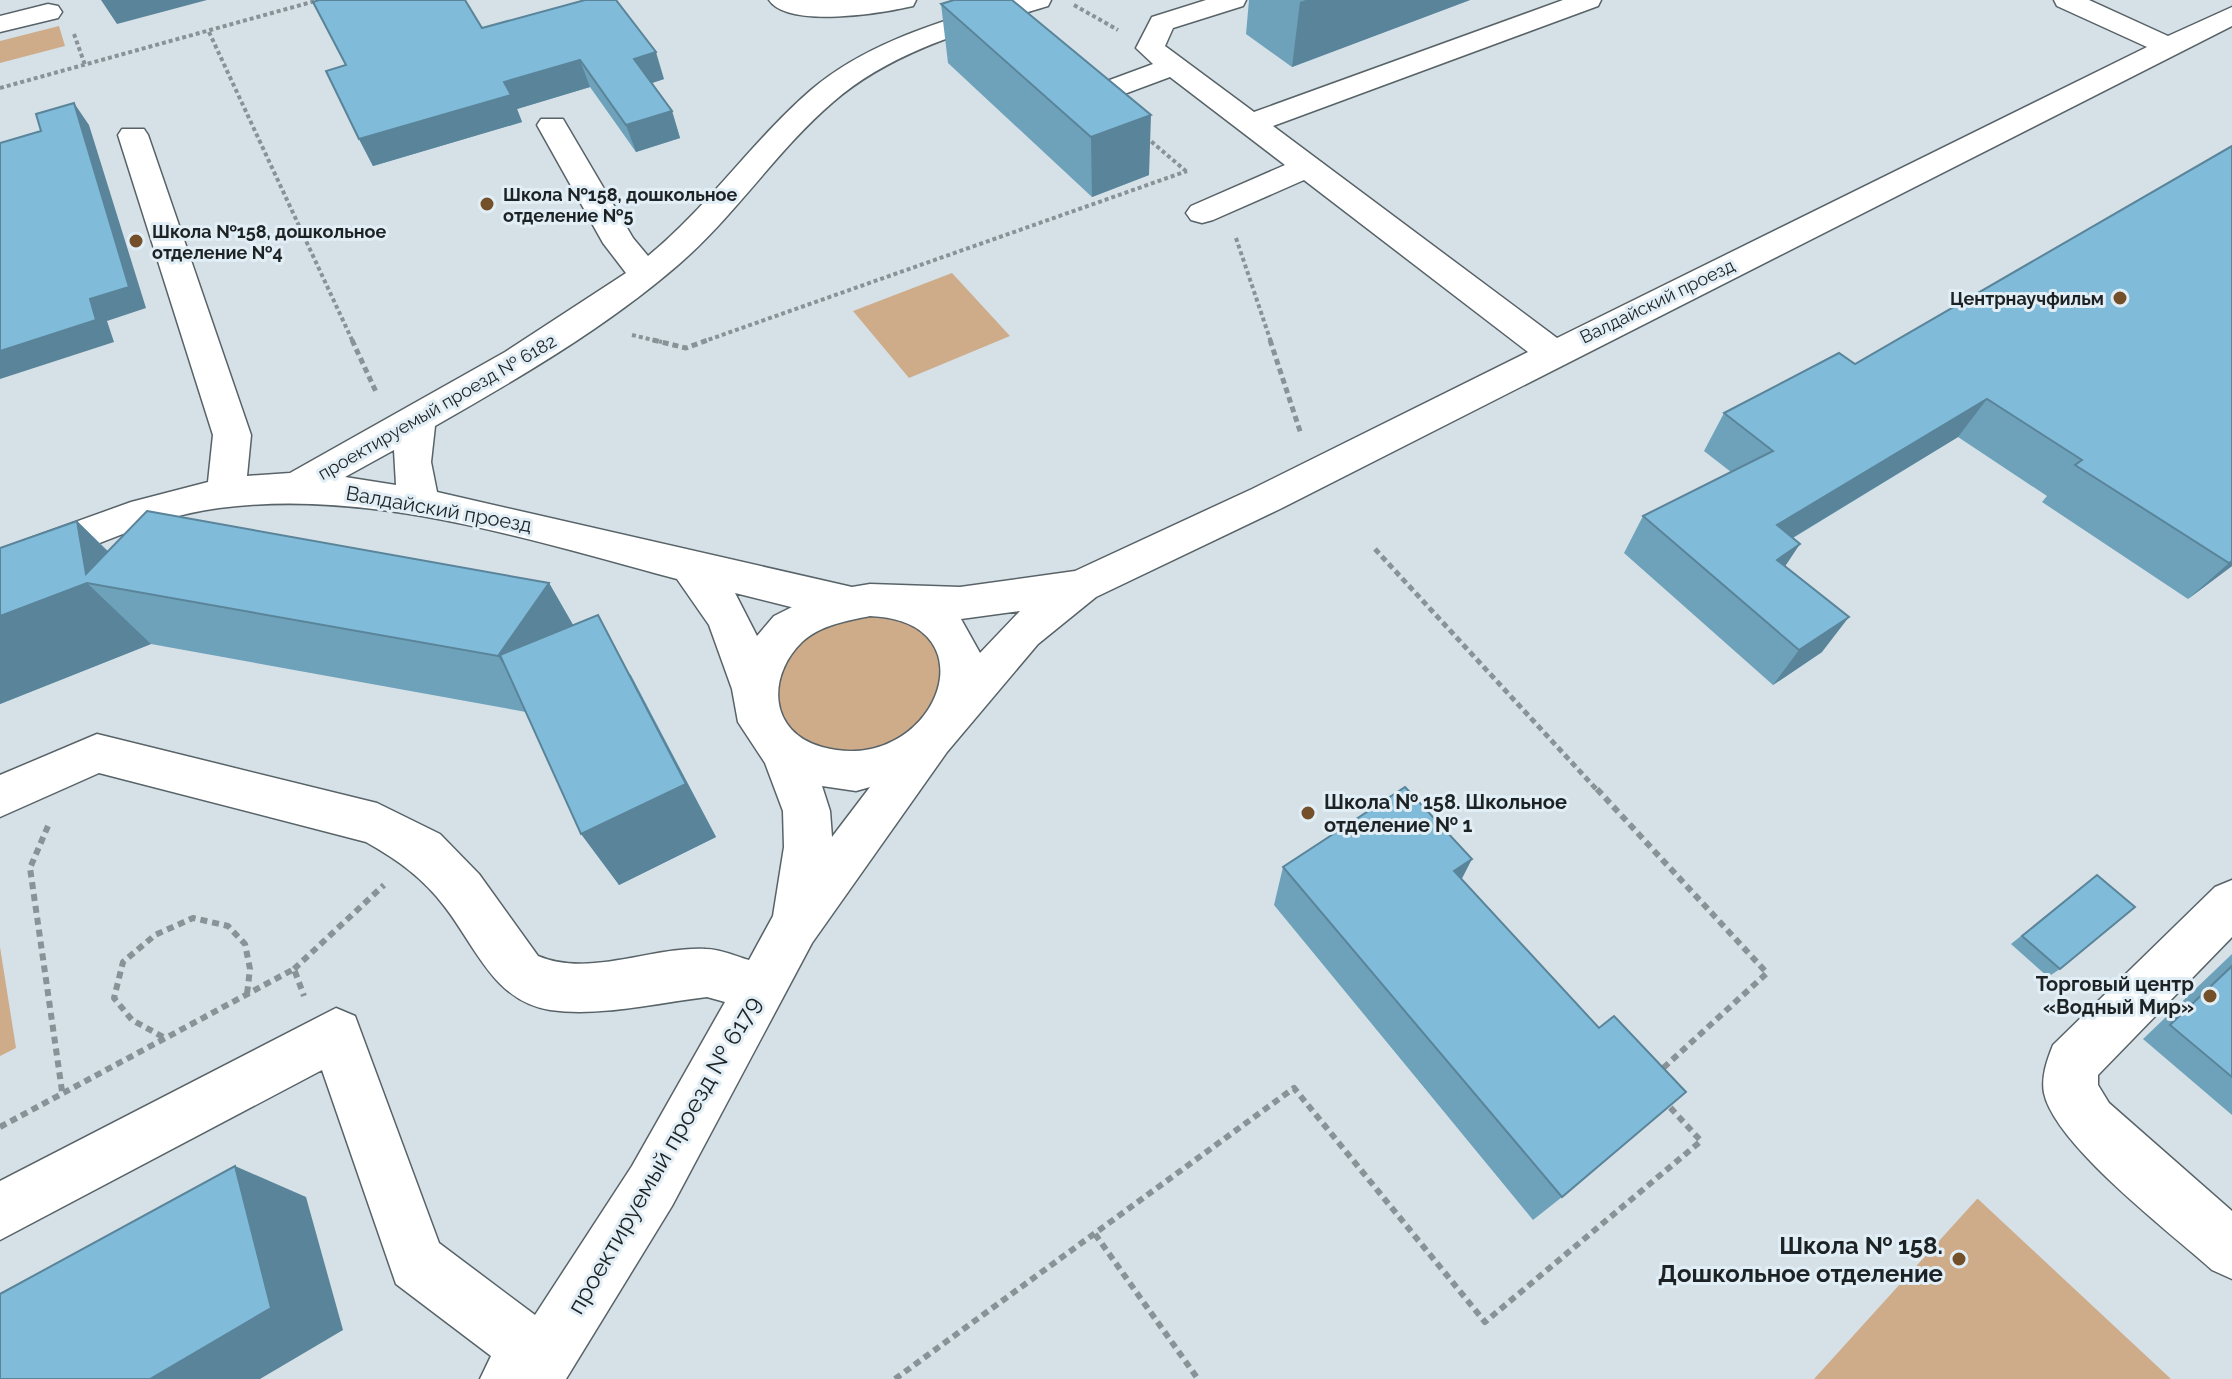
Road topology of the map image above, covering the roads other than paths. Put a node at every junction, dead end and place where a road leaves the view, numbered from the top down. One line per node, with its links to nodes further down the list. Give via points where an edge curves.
1 (782, 0): 2 (street, via 831,8)
2 (903, 0)
3 (1233, 0): 11 (street, via 1162,23 1150,48)
4 (1588, 0): 14 (street)
5 (2067, 0): 10 (street)
6 (1023, 2): 18 (street, проектируемый проезд № 6182, via 889,53 835,85 794,122 683,246)
7 (48, 12): 9 (street)
8 (2232, 15): 10 (street, Валдайский проезд)
9 (0, 24)
10 (2170, 47): 19 (street, Валдайский проезд)
11 (1174, 66): 12 (street); 14 (street)
12 (1117, 87)
13 (552, 125): 18 (street, via 619,243)
14 (1248, 125): 16 (street)
15 (133, 135): 22 (street, via 232,435)
16 (1307, 167): 17 (street); 19 (street)
17 (1202, 213)
18 (646, 274): 20 (street, проектируемый проезд № 6182, via 520,363)
19 (1553, 353): 26 (street, Валдайский проезд)
20 (417, 421): 21 (street, проектируемый проезд № 6182); 23 (street, via 410,457)
21 (297, 487): 22 (street, Валдайский проезд); 23 (street, Валдайский проезд)
22 (226, 494): 24 (street, Валдайский проезд, via 175,504)
23 (421, 503): 25 (street, Валдайский проезд, via 550,529)
24 (0, 565)
25 (692, 569): 28 (street, Валдайский проезд); 29 (street, via 711,588 736,634)
26 (1081, 586): 27 (street, Валдайский проезд, via 960,603); 30 (street, Валдайский проезд, via 1023,632)
27 (893, 601): 28 (street, Валдайский проезд); 30 (street, Валдайский проезд, via 931,616 957,643 965,679)
28 (848, 602): 29 (street, Валдайский проезд, via 789,628 765,656)
29 (754, 689): 31 (street, via 760,722)
30 (945, 726): 31 (street, Валдайский проезд, via 899,761 856,771 815,766); 34 (street, проектируемый проезд № 6179)
31 (781, 749): 34 (street, проектируемый проезд № 6179, via 801,786 811,826)
32 (0, 797): 35 (street, via 97,753 377,824 423,849 462,890 520,973 547,985 583,987 707,973)
33 (2232, 903): 37 (street, via 2072,1064 2071,1092 2090,1122)
34 (794, 927): 35 (street, проектируемый проезд № 6179)
35 (762, 988): 38 (street, проектируемый проезд № 6179, via 652,1186)
36 (0, 1212): 38 (street, via 336,1034 417,1263)
37 (2232, 1250)
38 (528, 1372)

